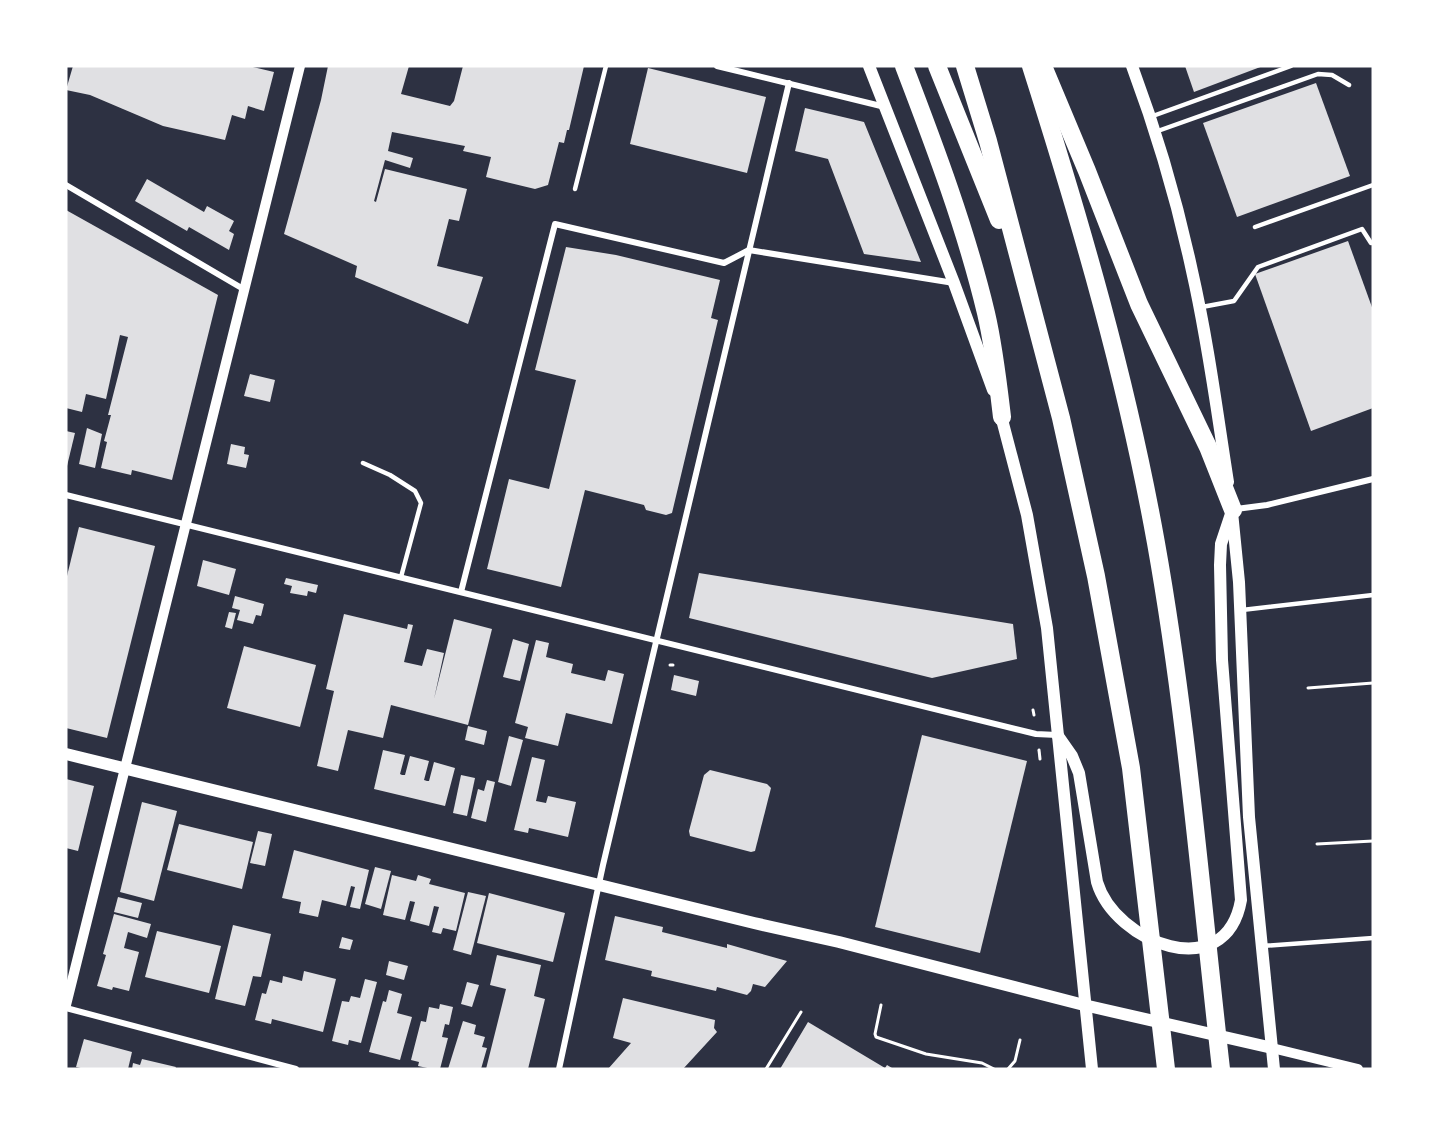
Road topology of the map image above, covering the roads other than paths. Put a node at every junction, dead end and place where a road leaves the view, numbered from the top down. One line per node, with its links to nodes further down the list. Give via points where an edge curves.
1 (300, 66): 24 (street)
2 (606, 66): 19 (lane)
3 (717, 66): 12 (street)
4 (869, 66): 14 (main road)
5 (904, 66): 27 (highway, via 945,177 981,294)
6 (937, 66): 26 (highway, via 1005,238)
7 (965, 66): 26 (highway)
8 (1031, 66): 51 (highway, via 1100,298 1145,486 1180,704)
9 (1043, 66): 31 (highway, via 1139,304 1208,447)
10 (1132, 66): 15 (main road)
11 (1292, 66): 15 (lane)
12 (789, 83): 14 (street); 22 (street)
13 (1349, 85): 16 (lane, via 1332,75 1318,75)
14 (885, 107): 23 (main road)
15 (1150, 117): 16 (main road)
16 (1155, 132): 25 (main road)
17 (66, 185): 24 (street)
18 (1373, 185): 20 (lane)
19 (576, 189)
20 (1255, 227)
21 (1372, 244): 25 (lane, via 1362,229 1258,267 1234,302)
22 (749, 250): 23 (street); 34 (street, via 724,263 555,224); 37 (street)
23 (954, 283): 27 (main road)
24 (245, 290): 32 (street)
25 (1199, 308): 31 (main road)
26 (1045, 356): 50 (highway, via 1069,449 1115,672 1136,803)
27 (1002, 417): 38 (main road, via 1039,575)
28 (363, 464): 33 (lane, via 390,474 415,490 421,503)
29 (1373, 479): 31 (street)
30 (66, 495): 32 (street)
31 (1233, 510): 36 (main road); 38 (main road, via 1221,544 1220,565 1222,660 1241,900 1235,920 1220,939 1195,948 1162,945 1135,930 1110,908 1097,882 1079,773)
32 (187, 524): 33 (street); 40 (street)
33 (401, 577): 34 (street)
34 (460, 592): 37 (street)
35 (1373, 595): 36 (lane)
36 (1240, 610): 43 (main road, via 1249,817)
37 (657, 640): 38 (street, via 1036,734); 41 (street)
38 (1057, 735): 44 (main road)
39 (66, 754): 40 (main road)
40 (126, 768): 41 (main road); 45 (street)
41 (599, 884): 44 (main road); 48 (street)
42 (1373, 938): 43 (lane)
43 (1261, 946): 46 (main road)
44 (1084, 1005): 46 (main road); 49 (main road)
45 (66, 1006): 47 (street)
46 (1272, 1048): 52 (main road); 53 (street)
47 (296, 1069)
48 (559, 1069)
49 (1092, 1069)
50 (1166, 1069)
51 (1221, 1069)
52 (1274, 1069)
53 (1358, 1069)

